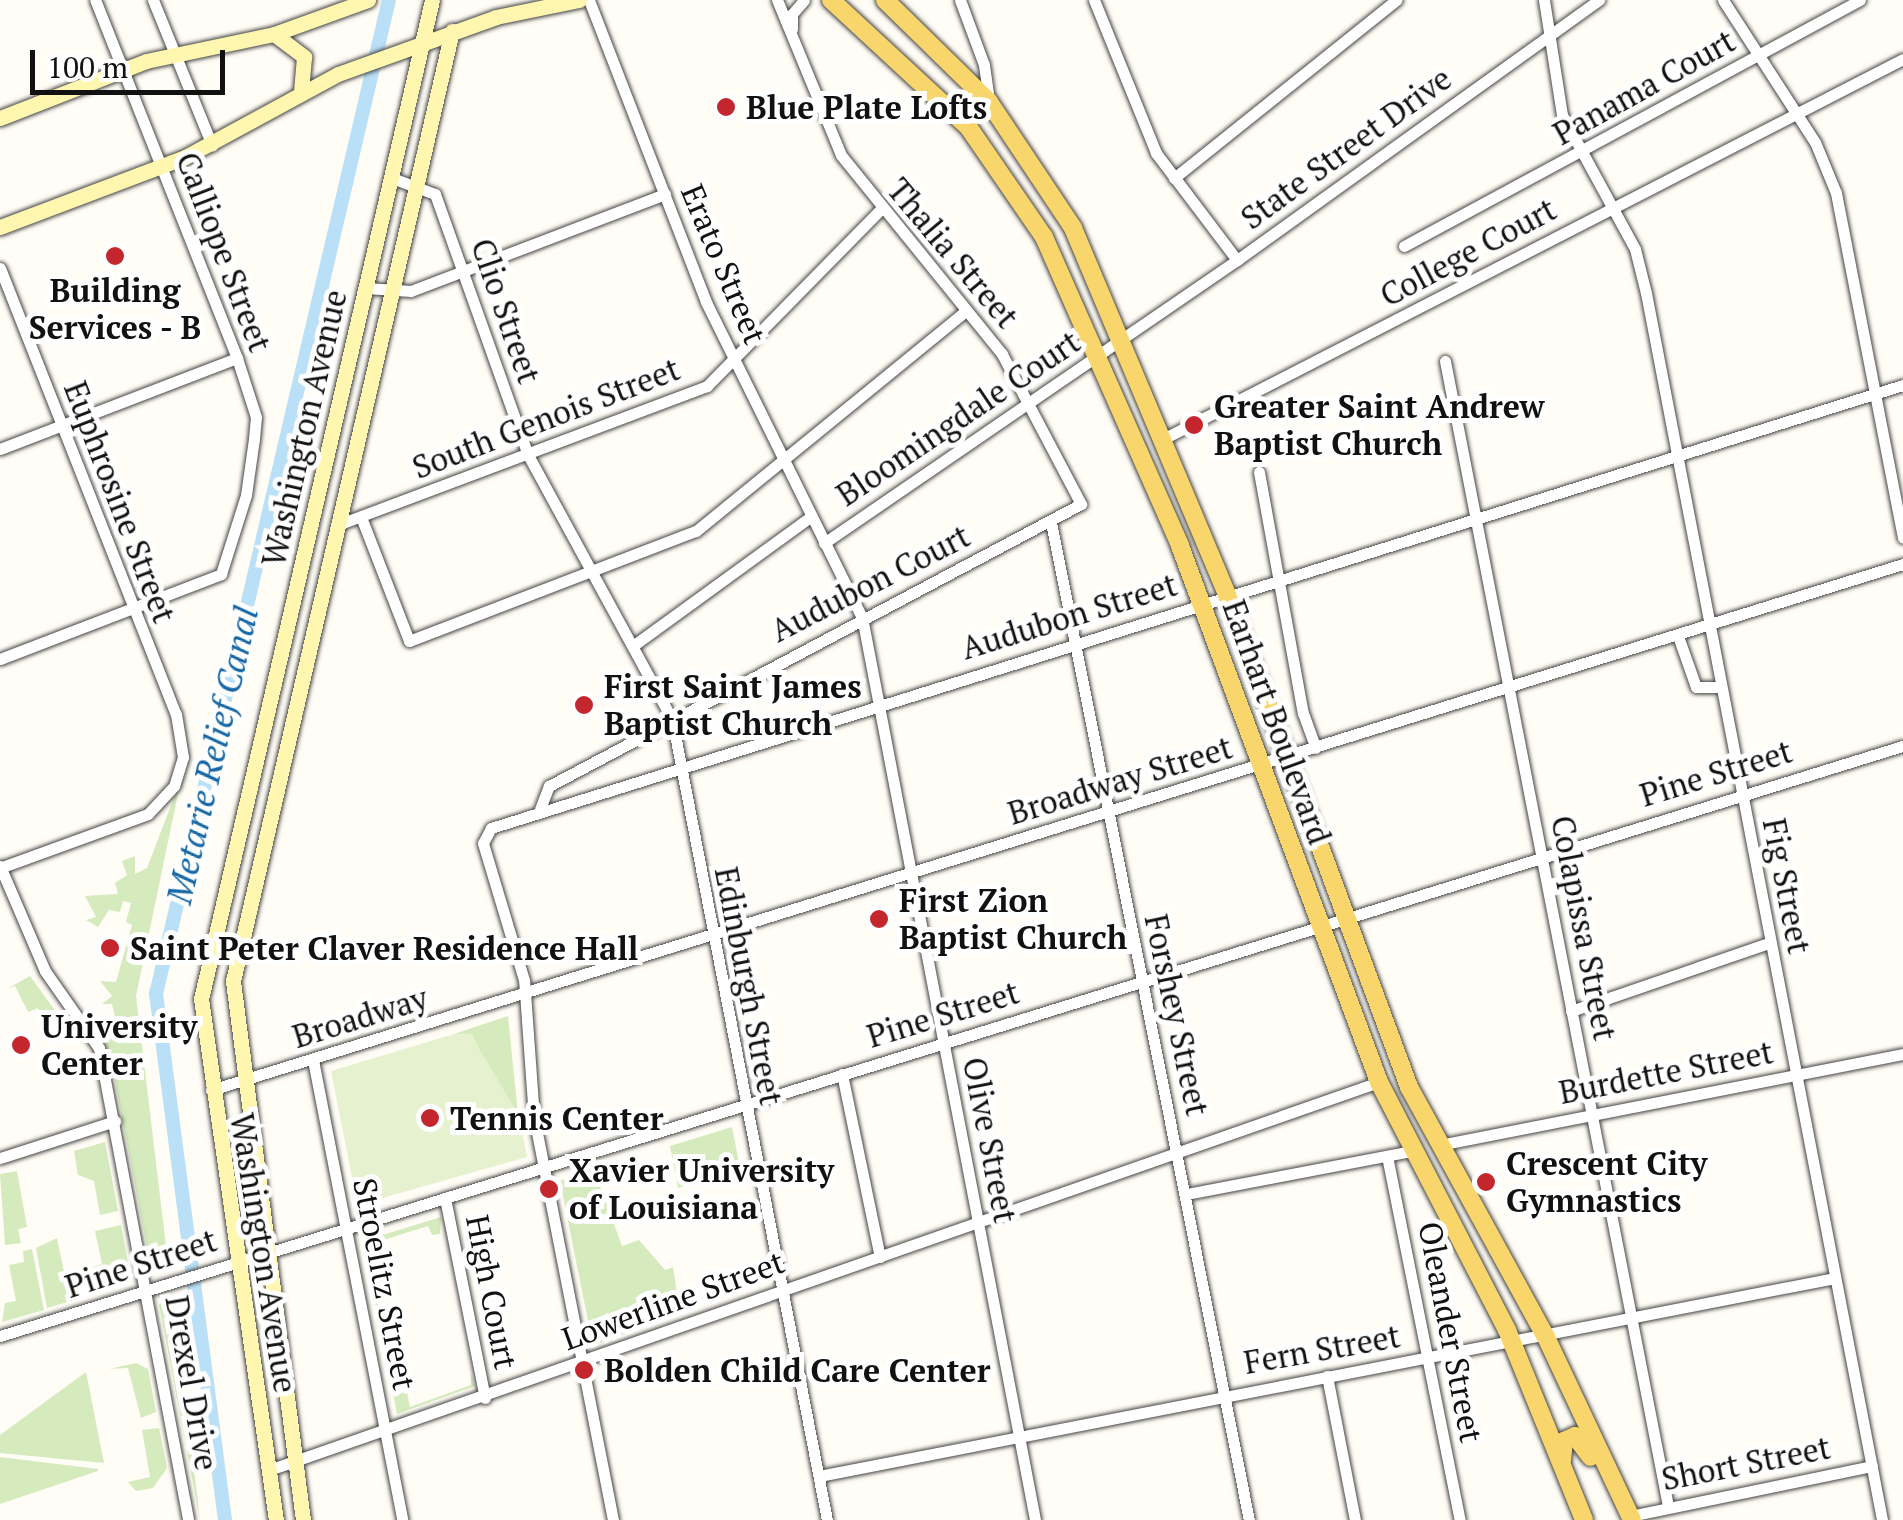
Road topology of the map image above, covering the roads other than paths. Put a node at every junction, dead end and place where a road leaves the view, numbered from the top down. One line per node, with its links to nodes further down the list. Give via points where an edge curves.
1 (95, 0): 27 (street, Calliope Street)
2 (153, 0): 24 (street, Calliope Street)
3 (432, 0): 23 (street, Washington Avenue)
4 (579, 0): 18 (street)
5 (590, 0): 38 (street, Erato Street)
6 (776, 0): 20 (street, Thalia Street)
7 (804, 0): 20 (street, via 792,14)
8 (832, 0): 19 (main road, Earhart Boulevard)
9 (960, 0): 29 (street, via 984,64)
10 (1094, 0): 36 (street, via 1139,120)
11 (1396, 0): 36 (street)
12 (1544, 0): 22 (street, Fig Street)
13 (1599, 0): 22 (street, State Street Drive)
14 (1723, 0): 25 (street)
15 (1860, 0): 25 (street, Panama Court)
16 (362, 2): 21 (street)
17 (890, 4): 19 (main road); 29 (main road, Earhart Boulevard)
18 (452, 31): 23 (street); 37 (street, Washington Avenue)
19 (870, 32): 50 (main road, Earhart Boulevard, via 959,116 1026,204)
20 (792, 33): 40 (street, Thalia Street, via 841,154)
21 (274, 34): 24 (street); 28 (street, via 304,57)
22 (1550, 36): 33 (street, Fig Street, via 1555,91); 43 (street, State Street Drive)
23 (421, 46): 28 (street); 35 (street, Washington Avenue)
24 (174, 53): 27 (street); 32 (street, Calliope Street)
25 (1758, 56): 30 (street); 33 (street, Panama Court)
26 (1903, 58): 30 (street, College Court)
27 (122, 70): 31 (street); 34 (street, Calliope Street)
28 (301, 89): 32 (street)
29 (989, 102): 49 (main road, Earhart Boulevard, via 1074,228)
30 (1796, 112): 39 (street, College Court); 57 (street, via 1836,194)
31 (0, 118)
32 (212, 144): 34 (street)
33 (1584, 152): 39 (street, Fig Street); 42 (street, Panama Court)
34 (161, 167): 41 (street); 51 (street, Calliope Street)
35 (392, 178): 37 (street); 46 (street, Washington Avenue)
36 (1174, 178): 43 (street)
37 (417, 187): 45 (street, Clio Street, via 435,194); 47 (street, Washington Avenue)
38 (664, 194): 45 (street); 52 (street, Erato Street)
39 (1614, 207): 60 (street, College Court); 63 (street, Fig Street, via 1635,249 1646,294)
40 (880, 209): 48 (street, Thalia Street); 52 (street, South Genois Street)
41 (0, 227)
42 (1404, 246)
43 (1237, 260): 49 (street, State Street Drive)
44 (0, 268): 59 (street, Euphrosine Street)
45 (464, 272): 47 (street); 62 (street, Clio Street)
46 (366, 288): 47 (street); 54 (street, Washington Avenue)
47 (392, 295): 56 (street, Washington Avenue)
48 (966, 311): 58 (street, Thalia Street, via 1002,354); 64 (street)
49 (1123, 339): 50 (street, Bloomingdale Court); 60 (main road, Earhart Boulevard)
50 (1098, 356): 58 (street, Bloomingdale Court); 78 (main road, Earhart Boulevard)
51 (236, 358): 59 (street); 79 (street, Calliope Street, via 256,418 246,495 221,574)
52 (734, 359): 62 (street, South Genois Street, via 708,386); 64 (street, Erato Street)
53 (1445, 362): 69 (street, Colapissa Street)
54 (344, 379): 56 (street); 82 (street, Washington Avenue)
55 (1903, 385): 57 (street, Audubon Street)
56 (371, 386): 71 (street, Washington Avenue)
57 (1874, 394): 63 (street, Audubon Street); 72 (street)
58 (1029, 403): 66 (street, Thalia Street); 73 (street, Bloomingdale Court)
59 (60, 426): 61 (street); 79 (street, Euphrosine Street)
60 (1162, 439): 77 (main road, Earhart Boulevard)
61 (0, 449)
62 (528, 455): 68 (street, South Genois Street); 75 (street, Clio Street)
63 (1674, 456): 69 (street, Audubon Street); 81 (street, Fig Street)
64 (782, 461): 67 (street, Erato Street); 75 (street, via 696,531)
65 (1260, 472): 76 (street)
66 (1081, 504): 70 (street, Audubon Court)
67 (810, 517): 73 (street, Erato Street); 86 (street, Bloomingdale Court)
68 (361, 518): 71 (street, South Genois Street); 75 (street, via 409,641)
69 (1476, 519): 76 (street, Audubon Street); 89 (street, Colapissa Street)
70 (1052, 522): 80 (street, Audubon Court); 85 (street, Forshey Street)
71 (340, 524): 84 (street, Washington Avenue)
72 (1903, 538)
73 (824, 543): 80 (street, Olive Street)
74 (1903, 564): 81 (street, Broadway Street)
75 (594, 571): 86 (street, Clio Street)
76 (1282, 576): 77 (street, Audubon Street); 93 (street, via 1297,682)
77 (1227, 595): 78 (street, Audubon Street); 94 (main road, Earhart Boulevard)
78 (1202, 602): 85 (street, Audubon Street); 95 (main road, Earhart Boulevard)
79 (129, 608): 87 (street); 102 (street, Euphrosine Street, via 176,714 182,758 165,798 133,818)
80 (862, 617): 90 (street, Olive Street); 91 (street, Audubon Court)
81 (1708, 627): 83 (street, Broadway Street); 88 (street, Fig Street)
82 (286, 632): 84 (street); 101 (street, Washington Avenue)
83 (1678, 636): 88 (street, via 1696,687); 89 (street, Broadway Street)
84 (311, 639): 103 (street, Washington Avenue)
85 (1076, 642): 90 (street, Audubon Street); 99 (street, Forshey Street)
86 (634, 645): 91 (street, Edinburgh Street)
87 (0, 659)
88 (1720, 687): 97 (street, Fig Street)
89 (1512, 688): 93 (street, Broadway Street); 100 (street, Colapissa Street)
90 (876, 706): 96 (street, Audubon Street); 104 (street, Olive Street)
91 (672, 720): 96 (street, Edinburgh Street); 98 (street, Audubon Court, via 549,786)
92 (1903, 746): 97 (street, Pine Street)
93 (1316, 748): 94 (street, Broadway Street)
94 (1288, 757): 95 (street, Broadway Street); 105 (main road, Earhart Boulevard)
95 (1263, 764): 99 (street, Broadway Street); 106 (main road, Earhart Boulevard)
96 (680, 772): 98 (street, Audubon Street); 107 (street, Edinburgh Street)
97 (1741, 793): 100 (street, Pine Street); 108 (street, Fig Street)
98 (540, 809): 110 (street, Audubon Street, via 484,835)
99 (1110, 812): 104 (street, Broadway Street); 109 (street, Forshey Street)
100 (1541, 857): 105 (street, Pine Street); 111 (street, Colapissa Street)
101 (230, 861): 103 (street); 119 (street, Washington Avenue, via 201,999)
102 (0, 867): 122 (street, Drexel Drive, via 44,971 99,1048)
103 (258, 868): 117 (street, Washington Avenue, via 233,981)
104 (910, 875): 107 (street, Broadway Street); 112 (street, Olive Street)
105 (1346, 919): 106 (street, Pine Street); 123 (main road, Earhart Boulevard, via 1409,1087)
106 (1320, 926): 109 (street, Pine Street); 118 (main road, Earhart Boulevard)
107 (712, 937): 110 (street, Broadway Street); 120 (street, Edinburgh Street)
108 (1769, 943): 111 (street); 116 (street, Fig Street)
109 (1139, 979): 112 (street, Pine Street); 124 (street, Forshey Street)
110 (525, 995): 114 (street, Broadway); 128 (street, via 534,1118)
111 (1571, 1011): 121 (street, Colapissa Street)
112 (943, 1044): 115 (street, Pine Street); 131 (street, Olive Street)
113 (1903, 1054): 116 (street, Burdette Street)
114 (313, 1060): 117 (street, Broadway); 132 (street, Stroelitz Street)
115 (842, 1074): 120 (street, Pine Street); 134 (street)
116 (1794, 1075): 121 (street, Burdette Street); 136 (street, Fig Street)
117 (242, 1081): 119 (street, Broadway); 133 (street, Washington Avenue)
118 (1379, 1082): 124 (street, Lowerline Street); 125 (main road, Earhart Boulevard)
119 (211, 1090): 135 (street, Washington Avenue)
120 (743, 1105): 128 (street, Pine Street); 137 (street, Edinburgh Street)
121 (1592, 1115): 123 (street, Burdette Street); 139 (street, Colapissa Street)
122 (115, 1121): 127 (street); 138 (street, Drexel Drive)
123 (1439, 1145): 141 (main road, Earhart Boulevard)
124 (1177, 1150): 129 (street, Forshey Street); 131 (street, Lowerline Street)
125 (1412, 1151): 126 (street); 142 (main road, Earhart Boulevard)
126 (1387, 1156): 129 (street); 143 (street, Oleander Street)
127 (0, 1158)
128 (546, 1164): 130 (street, Pine Street); 144 (street)
129 (1186, 1194): 146 (street, Forshey Street)
130 (445, 1198): 132 (street, Pine Street); 147 (street, High Court)
131 (978, 1222): 134 (street, Lowerline Street); 149 (street, Olive Street)
132 (346, 1228): 133 (street, Pine Street); 148 (street, Stroelitz Street)
133 (265, 1252): 135 (street, Pine Street); 150 (street, Washington Avenue)
134 (880, 1257): 137 (street, Lowerline Street)
135 (239, 1260): 138 (street, Pine Street); 153 (street, Washington Avenue)
136 (1835, 1278): 139 (street, Fern Street); 152 (street, Fig Street)
137 (780, 1290): 144 (street, Lowerline Street); 154 (street, Edinburgh Street)
138 (147, 1292): 140 (street, Pine Street); 158 (street, Drexel Drive)
139 (1636, 1320): 141 (street, Fern Street); 156 (street, Colapissa Street)
140 (0, 1336)
141 (1545, 1336): 142 (street, Fern Street); 155 (main road, Earhart Boulevard)
142 (1512, 1342): 143 (street, Fern Street); 151 (main road, Earhart Boulevard)
143 (1429, 1358): 145 (street, Fern Street); 167 (street, Oleander Street)
144 (583, 1362): 147 (street, Lowerline Street); 162 (street)
145 (1327, 1376): 146 (street, Fern Street); 166 (street)
146 (1224, 1395): 149 (street, Fern Street); 165 (street, Forshey Street)
147 (485, 1398): 148 (street, Lowerline Street)
148 (387, 1434): 150 (street, Lowerline Street); 161 (street, Stroelitz Street)
149 (1020, 1438): 154 (street, Fern Street); 164 (street, Olive Street)
150 (296, 1464): 153 (street, Lowerline Street); 160 (street, Washington Avenue)
151 (1562, 1466): 155 (main road, via 1564,1441 1575,1436); 168 (main road, Earhart Boulevard)
152 (1872, 1466): 156 (street, Short Street); 169 (street, Fig Street)
153 (268, 1470): 159 (street, Washington Avenue)
154 (819, 1476): 163 (street, Edinburgh Street)
155 (1621, 1497): 157 (main road, Earhart Boulevard)
156 (1668, 1506): 157 (street, Short Street)
157 (1631, 1518)
158 (188, 1520)
159 (276, 1520)
160 (304, 1520)
161 (402, 1520)
162 (613, 1520)
163 (827, 1520)
164 (1035, 1520)
165 (1249, 1520)
166 (1355, 1520)
167 (1460, 1520)
168 (1584, 1520)
169 (1882, 1520)

